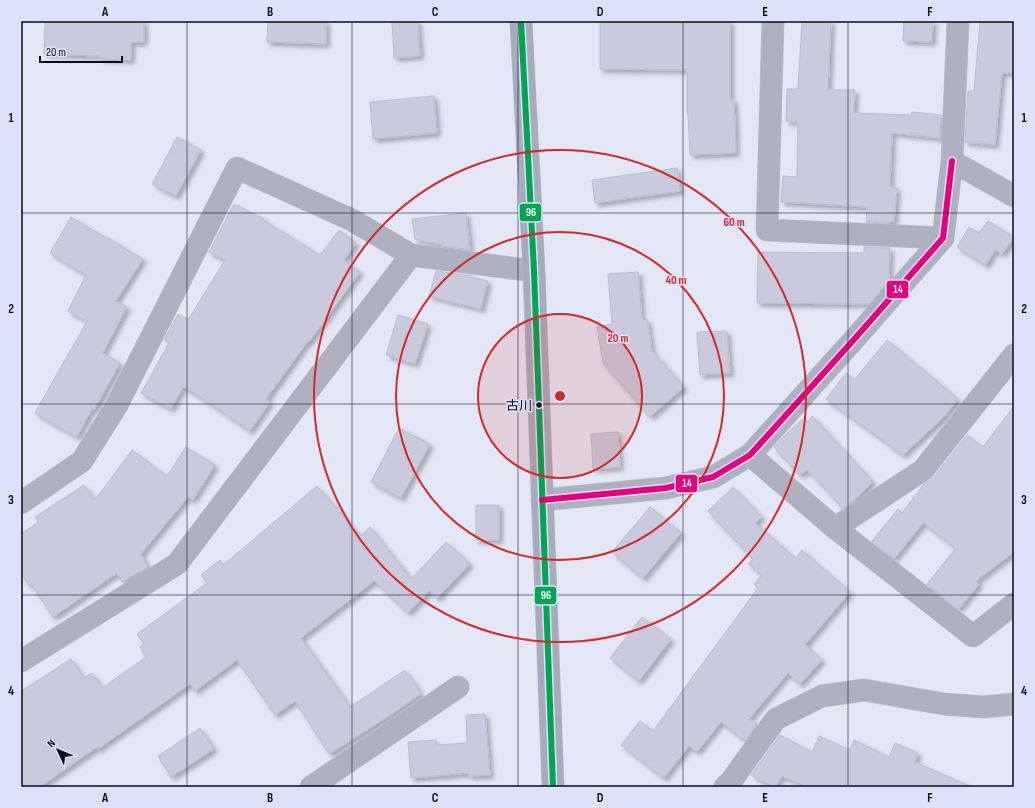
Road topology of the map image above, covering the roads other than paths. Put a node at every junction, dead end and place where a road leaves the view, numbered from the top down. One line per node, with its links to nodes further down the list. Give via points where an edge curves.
1 (521, 21): 8 (main road)
2 (773, 21): 6 (street, via 767,230)
3 (958, 21): 4 (street)
4 (952, 161): 5 (street); 6 (street)
5 (1014, 196)
6 (943, 238): 10 (street)
7 (411, 255): 8 (street); 12 (street, via 352,220 237,168 117,405 82,461); 15 (street, via 177,564)
8 (534, 271): 11 (main road)
9 (1014, 355): 13 (street, via 923,470)
10 (750, 455): 11 (street, via 713,477 666,488); 13 (street)
11 (542, 500): 20 (main road)
12 (21, 503)
13 (835, 528): 14 (street, via 972,636)
14 (1014, 604)
15 (21, 661)
16 (458, 687): 19 (street)
17 (1014, 704): 18 (street, via 984,707 944,704 864,690 822,696 776,719)
18 (733, 785)
19 (311, 787)
20 (553, 787)

